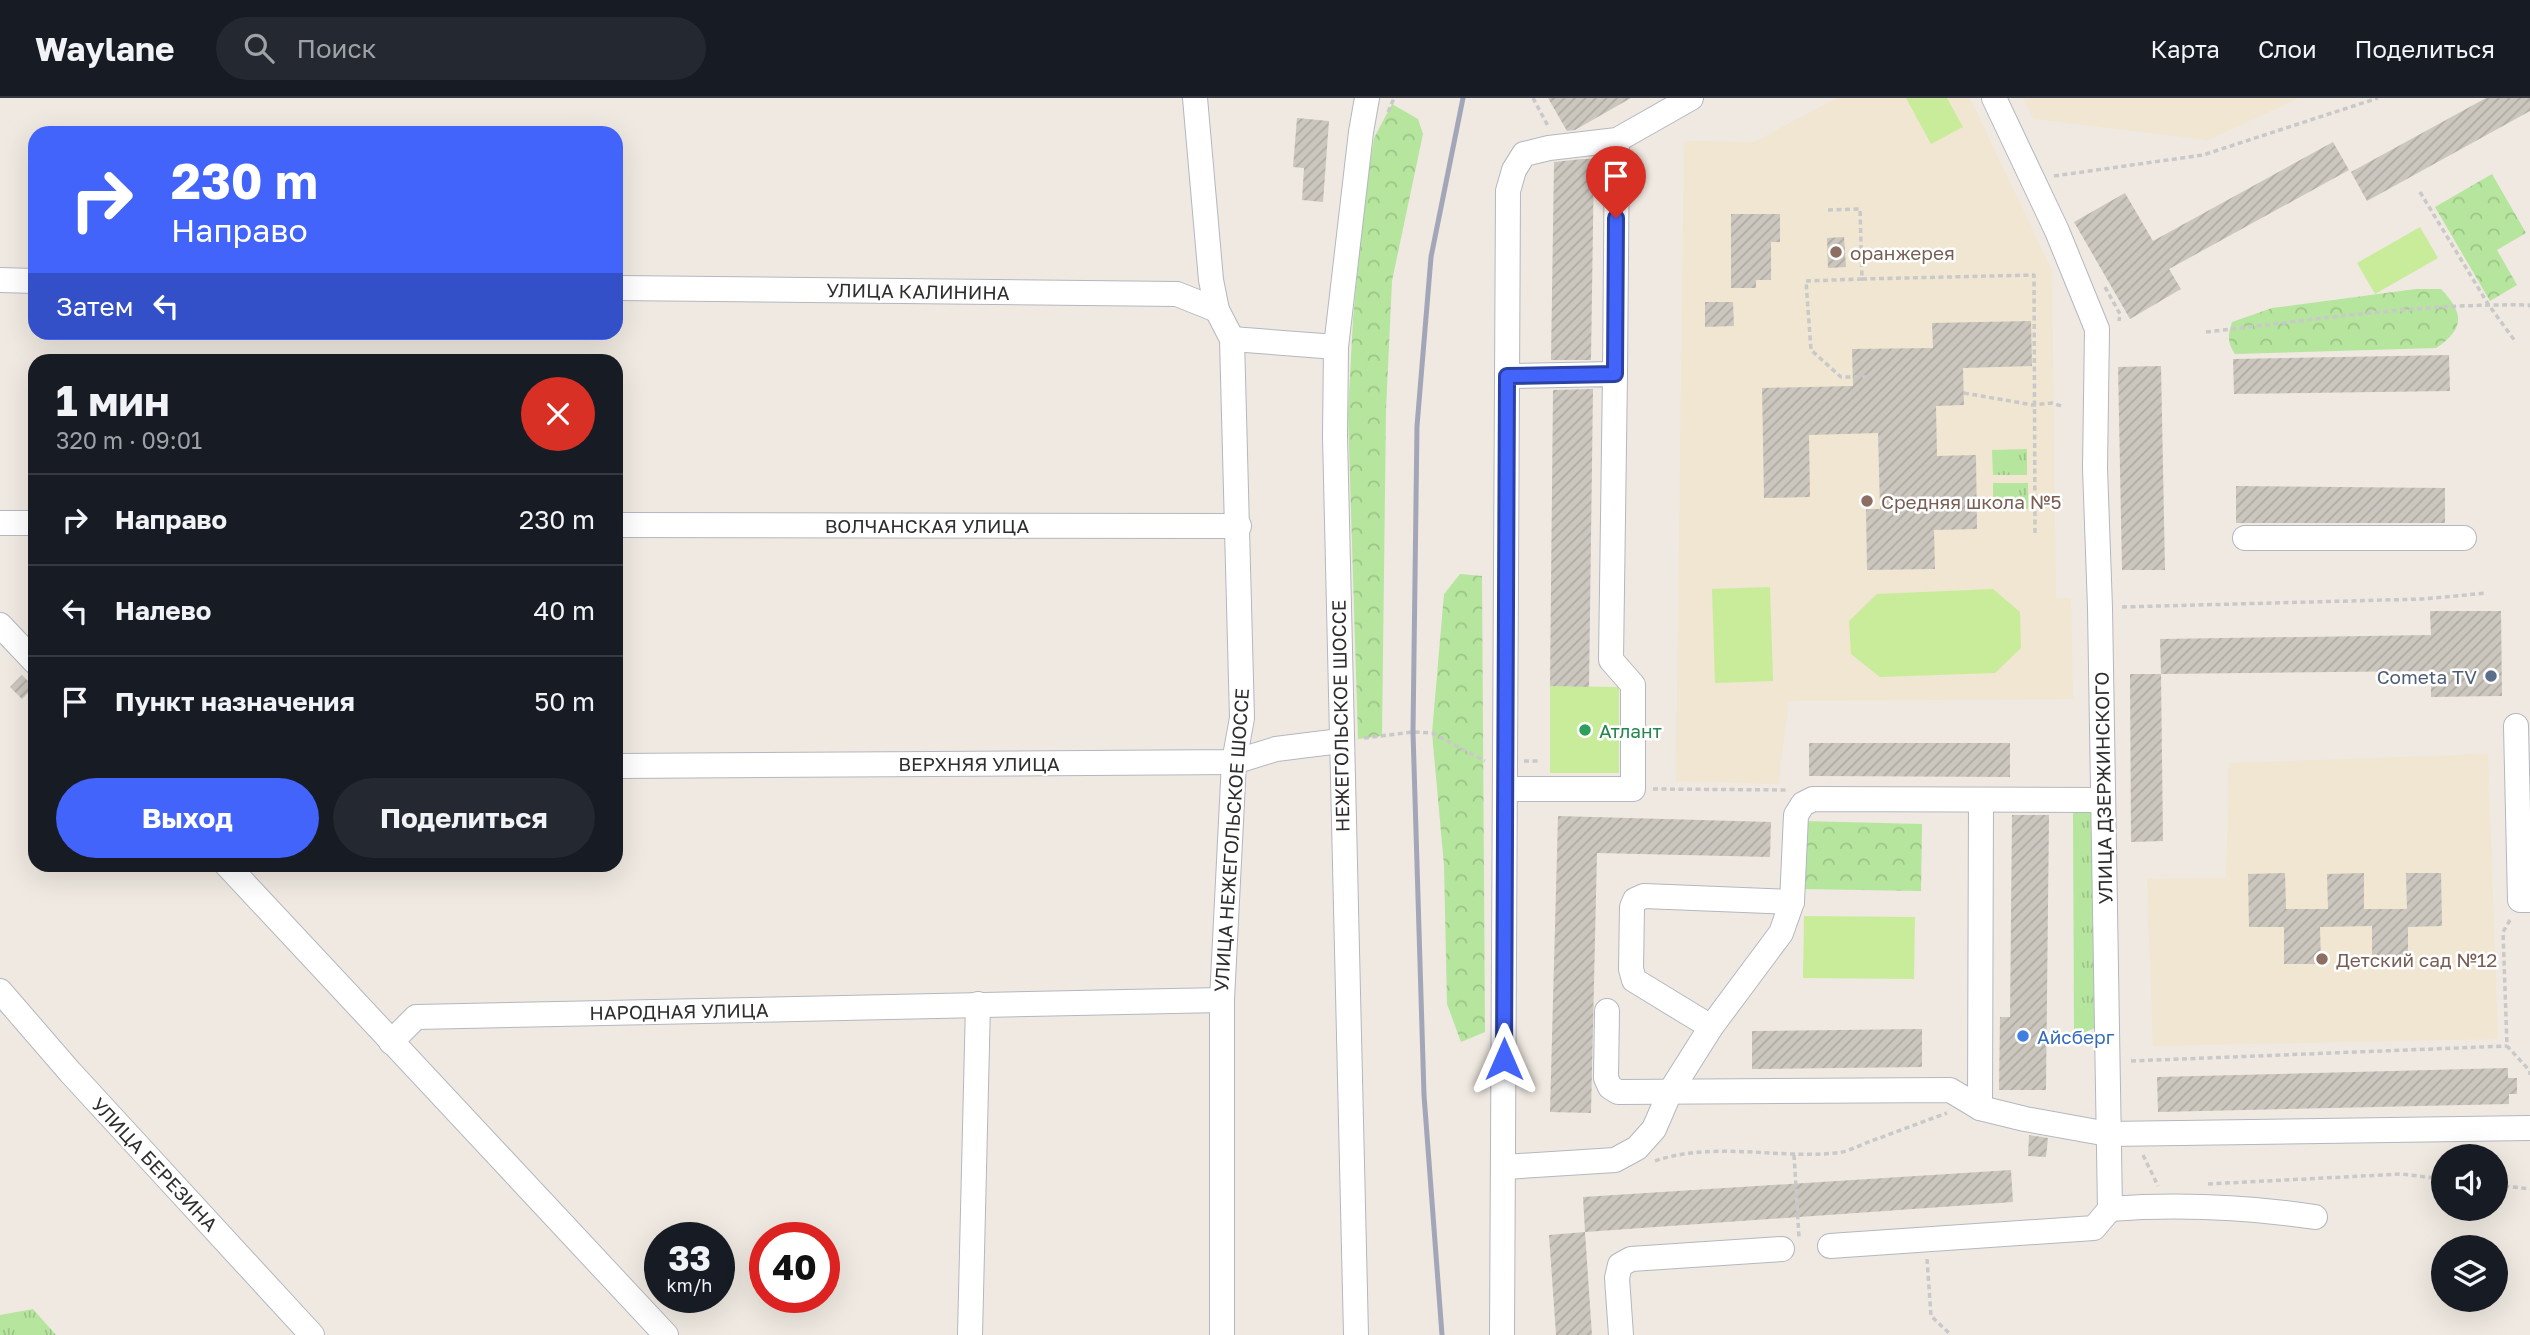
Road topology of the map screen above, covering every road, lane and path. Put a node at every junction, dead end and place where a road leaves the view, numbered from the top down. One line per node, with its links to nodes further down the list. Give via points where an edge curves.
1 (1195, 98): 18 (street, УЛИЦА НЕЖЕГОЛЬСКОЕ ШОССЕ)
2 (1533, 98): 7 (path)
3 (1691, 98): 8 (street)
4 (1994, 98): 37 (street, УЛИЦА ДЗЕРЖИНСКОГО, via 2057,231 2097,330)
5 (2378, 98): 9 (path, via 2203,155)
6 (1363, 99): 22 (street, НЕЖЕГОЛЬСКОЕ ШОССЕ)
7 (1550, 130)
8 (1616, 140): 23 (street); 24 (street, via 1524,154 1514,170 1508,191)
9 (2053, 176)
10 (2420, 192): 16 (path)
11 (1828, 209): 12 (path, via 1860,209)
12 (1861, 279): 25 (path, via 1806,281 1811,350 1841,377); 27 (path, via 2034,275)
13 (0, 280): 14 (street)
14 (28, 281)
15 (623, 288): 18 (street, УЛИЦА КАЛИНИНА, via 1177,294)
16 (2488, 304): 17 (path); 19 (path); 21 (path)
17 (2530, 307)
18 (1217, 310): 20 (street, УЛИЦА НЕЖЕГОЛЬСКОЕ ШОССЕ)
19 (2206, 332)
20 (1232, 339): 22 (street); 32 (street, УЛИЦА НЕЖЕГОЛЬСКОЕ ШОССЕ)
21 (2515, 341)
22 (1336, 347): 41 (street, НЕЖЕГОЛЬСКОЕ ШОССЕ)
23 (1615, 374): 24 (street); 46 (street, via 1611,660 1633,685 1633,789)
24 (1507, 376): 43 (street)
25 (1871, 377)
26 (1964, 393): 27 (path)
27 (2033, 405): 28 (path); 33 (path)
28 (2064, 407)
29 (0, 523): 30 (street)
30 (28, 523)
31 (623, 525): 32 (street, ВОЛЧАНСКАЯ УЛИЦА)
32 (1239, 526): 42 (street, УЛИЦА НЕЖЕГОЛЬСКОЕ ШОССЕ, via 1242,718)
33 (2035, 533)
34 (2245, 538): 35 (street)
35 (2464, 538)
36 (2487, 593): 37 (path, via 2423,599)
37 (2100, 608): 48 (street, УЛИЦА ДЗЕРЖИНСКОГО)
38 (0, 625): 39 (street)
39 (28, 655)
40 (2516, 726): 50 (street)
41 (1340, 741): 42 (street, ВЕРХНЯЯ УЛИЦА, via 1276,749); 43 (path, via 1432,733 1484,761); 83 (street, НЕЖЕГОЛЬСКОЕ ШОССЕ)
42 (1234, 761): 45 (street, ВЕРХНЯЯ УЛИЦА); 53 (street, УЛИЦА НЕЖЕГОЛЬСКОЕ ШОССЕ)
43 (1506, 761): 44 (path); 46 (street)
44 (1539, 761)
45 (623, 766)
46 (1506, 789): 68 (street)
47 (1981, 800): 48 (street); 51 (street, via 1813,799 1803,804 1796,815); 62 (street)
48 (2103, 800): 64 (street, УЛИЦА ДЗЕРЖИНСКОГО)
49 (233, 872): 57 (street)
50 (2525, 900): 58 (path, via 2503,932)
51 (1791, 902): 56 (street, via 1781,933); 56 (street, via 1644,896 1635,900 1634,980)
52 (0, 991): 79 (street, УЛИЦА БЕРЕЗИНА)
53 (1222, 1000): 54 (street, НАРОДНАЯ УЛИЦА); 82 (street, УЛИЦА НЕЖЕГОЛЬСКОЕ ШОССЕ)
54 (978, 1004): 57 (street, НАРОДНАЯ УЛИЦА, via 416,1017); 81 (street)
55 (1607, 1011): 61 (street, via 1606,1078 1610,1087 1618,1092)
56 (1712, 1027): 61 (street)
57 (391, 1042): 80 (street)
58 (2507, 1046): 59 (path); 60 (path)
59 (2130, 1060)
60 (2530, 1075)
61 (1670, 1092): 62 (street, via 1950,1090); 68 (street, via 1654,1129 1637,1148 1615,1160)
62 (1980, 1108): 64 (street); 66 (path, via 1949,1112 1840,1153)
63 (2530, 1128): 65 (street)
64 (2108, 1134): 65 (street); 74 (street, УЛИЦА ДЗЕРЖИНСКОГО)
65 (2133, 1134): 71 (path)
66 (1794, 1155): 67 (path, via 1672,1155); 78 (path, via 1800,1248)
67 (1645, 1165)
68 (1504, 1167): 84 (street)
69 (2431, 1178): 70 (path, via 2401,1174)
70 (2199, 1184)
71 (2158, 1186)
72 (2508, 1186): 73 (path)
73 (2530, 1189)
74 (2110, 1209): 75 (street, via 2162,1206); 76 (street, via 2094,1228)
75 (2315, 1217)
76 (1926, 1240): 77 (street); 86 (path, via 1931,1316)
77 (1829, 1246)
78 (1782, 1249): 85 (street, via 1631,1259 1620,1265 1617,1278)
79 (312, 1335)
80 (666, 1335)
81 (970, 1335)
82 (1222, 1335)
83 (1356, 1335)
84 (1502, 1335)
85 (1621, 1335)
86 (1951, 1335)

